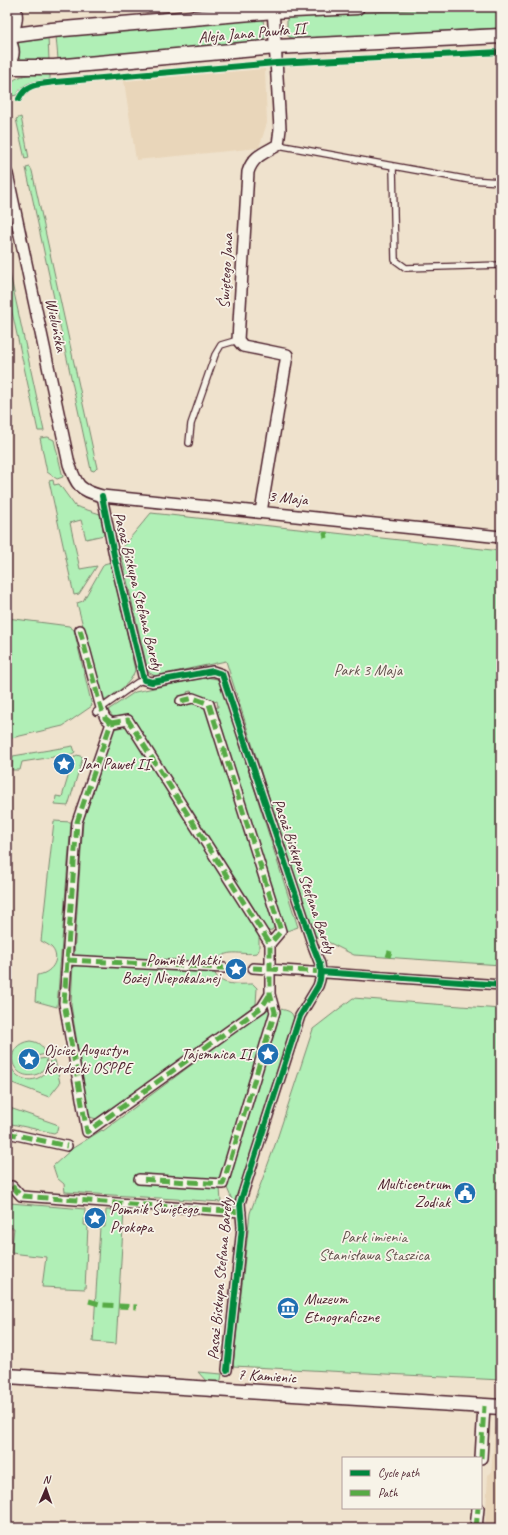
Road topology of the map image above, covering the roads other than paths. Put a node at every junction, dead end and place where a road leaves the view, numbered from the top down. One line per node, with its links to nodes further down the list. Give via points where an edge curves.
1 (13, 7): 5 (street, via 14,24)
2 (357, 7): 3 (street, Aleja Jana Pawła II)
3 (274, 9): 5 (street, Aleja Jana Pawła II, via 52,30 15,35); 6 (street)
4 (501, 36): 6 (street, Aleja Jana Pawła II)
5 (7, 40): 7 (street, via 12,52)
6 (276, 47): 7 (street, Aleja Jana Pawła II, via 54,67); 8 (street, via 280,130)
7 (7, 66)
8 (278, 146): 9 (lane); 13 (street, Świętego Jana, via 254,160 248,172)
9 (393, 167): 11 (lane, via 470,180); 12 (lane, via 395,260 406,268)
10 (7, 174): 15 (street, Wieluńska)
11 (501, 182)
12 (501, 265)
13 (238, 340): 14 (lane, via 221,345 215,355 191,424); 17 (street, via 243,346 287,355)
14 (189, 443)
15 (75, 482): 16 (street, 3 Maja, via 87,492)
16 (102, 496): 17 (street, 3 Maja); 20 (street, Pasaż Biskupa Stefana Bareły)
17 (261, 512): 18 (street, 3 Maja)
18 (501, 537)
19 (80, 630): 22 (street)
20 (144, 680): 22 (lane); 29 (street, Pasaż Biskupa Stefana Bareły, via 152,682 213,672 222,674)
21 (181, 701): 24 (street, via 193,698 210,704 281,931)
22 (99, 710): 23 (street)
23 (111, 723): 24 (street, via 128,720); 25 (street, via 77,822)
24 (270, 944): 28 (street)
25 (67, 960): 26 (street); 31 (street, via 64,1003 87,1132 262,1007)
26 (224, 968)
27 (253, 968): 28 (street)
28 (270, 968): 29 (street); 31 (street)
29 (321, 972): 30 (street); 36 (street, Pasaż Biskupa Stefana Bareły, via 318,986 300,1016 240,1203)
30 (501, 985)
31 (270, 994): 34 (street, via 275,1012 223,1184)
32 (7, 1133): 33 (street)
33 (67, 1146)
34 (139, 1179)
35 (12, 1186): 36 (street, via 21,1196)
36 (241, 1212): 37 (street, Pasaż Biskupa Stefana Bareły, via 242,1227)
37 (228, 1370)
38 (7, 1376): 39 (street, 7 Kamienic)
39 (484, 1406): 40 (street, 7 Kamienic); 41 (street)
40 (501, 1407)
41 (481, 1457)
42 (478, 1509): 43 (street)
43 (476, 1528)

